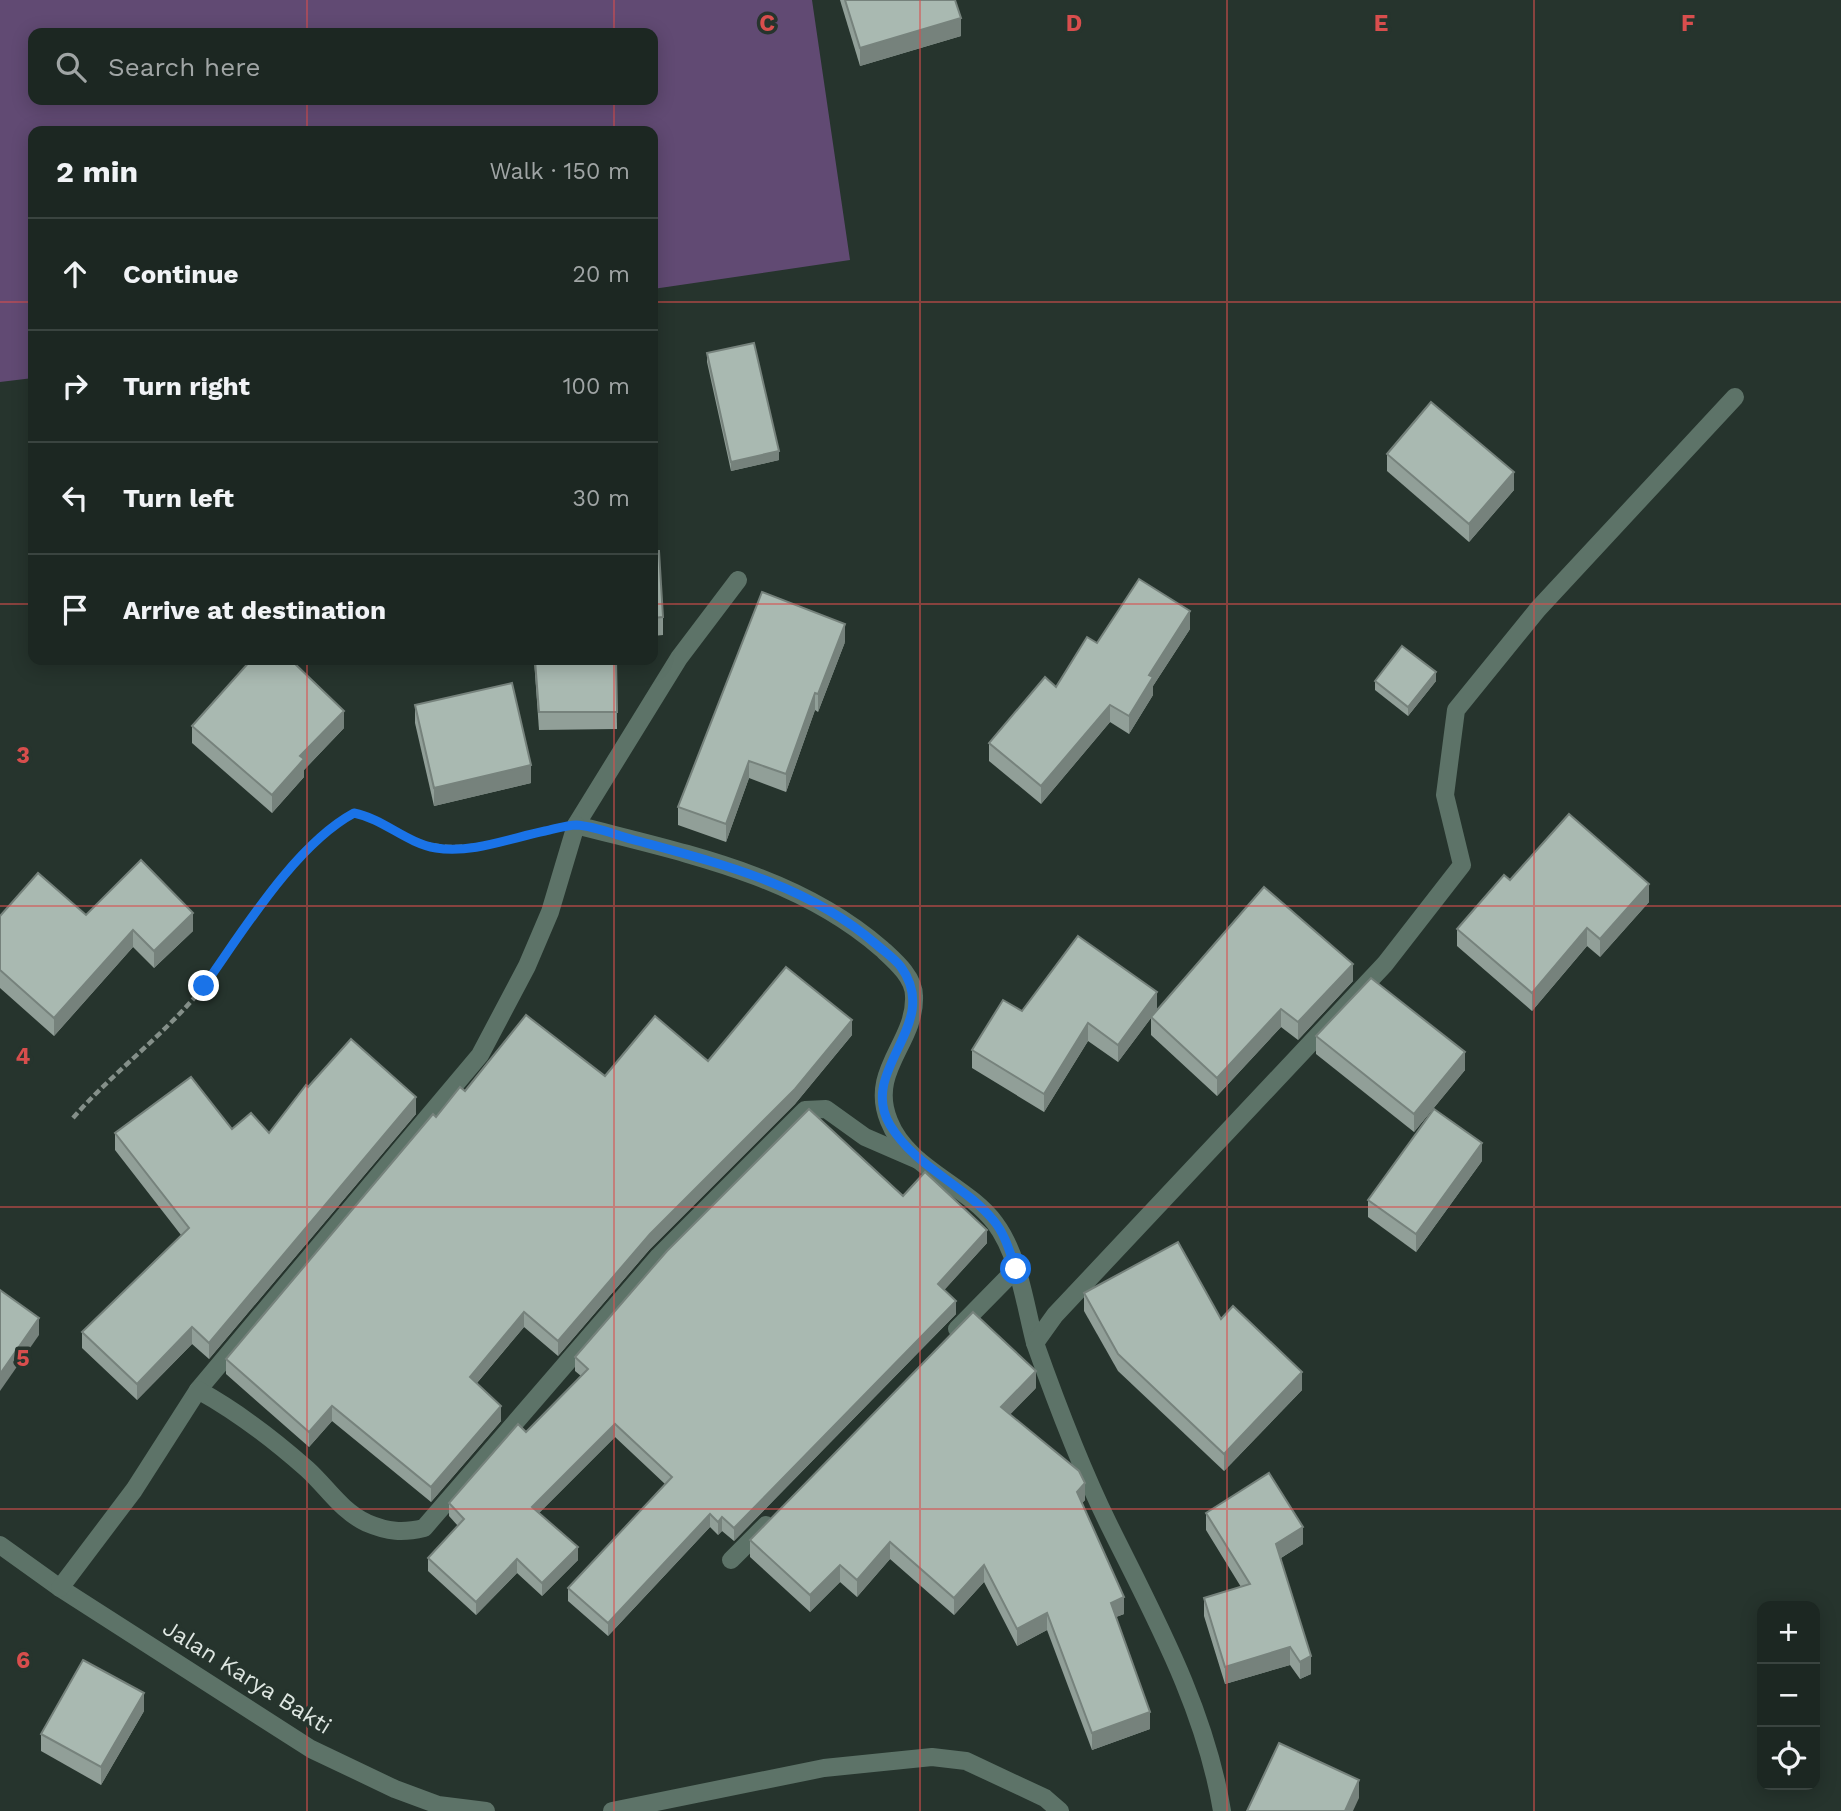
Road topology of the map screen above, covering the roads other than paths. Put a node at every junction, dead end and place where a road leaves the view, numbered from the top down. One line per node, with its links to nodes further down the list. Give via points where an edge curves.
1 (1735, 397): 6 (street, via 1538,609 1457,710 1445,795 1462,866 1385,964 1055,1315)
2 (738, 580): 3 (street, via 679,658)
3 (576, 825): 4 (street, via 728,866 793,891 856,927 901,966 915,994 910,1026 887,1070 882,1096 889,1123); 8 (street, via 550,912 480,1055)
4 (918, 1160): 5 (street, via 990,1216); 8 (street, via 865,1137 826,1109 805,1110 659,1256 424,1528 401,1534 366,1522 339,1504 309,1471 237,1412)
5 (1016, 1269): 6 (street); 7 (street)
6 (1035, 1343): 16 (street, via 1070,1441 1156,1613 1210,1751)
7 (940, 1347)
8 (198, 1390): 12 (street, via 134,1490)
9 (779, 1512): 11 (street)
10 (0, 1545): 12 (street, Jalan Karya Bakti)
11 (732, 1560)
12 (60, 1588): 13 (street, Jalan Karya Bakti, via 311,1749 428,1801)
13 (486, 1811)
14 (612, 1811): 15 (street, via 824,1768 932,1757 966,1761 1045,1798)
15 (1060, 1811)
16 (1222, 1811)

